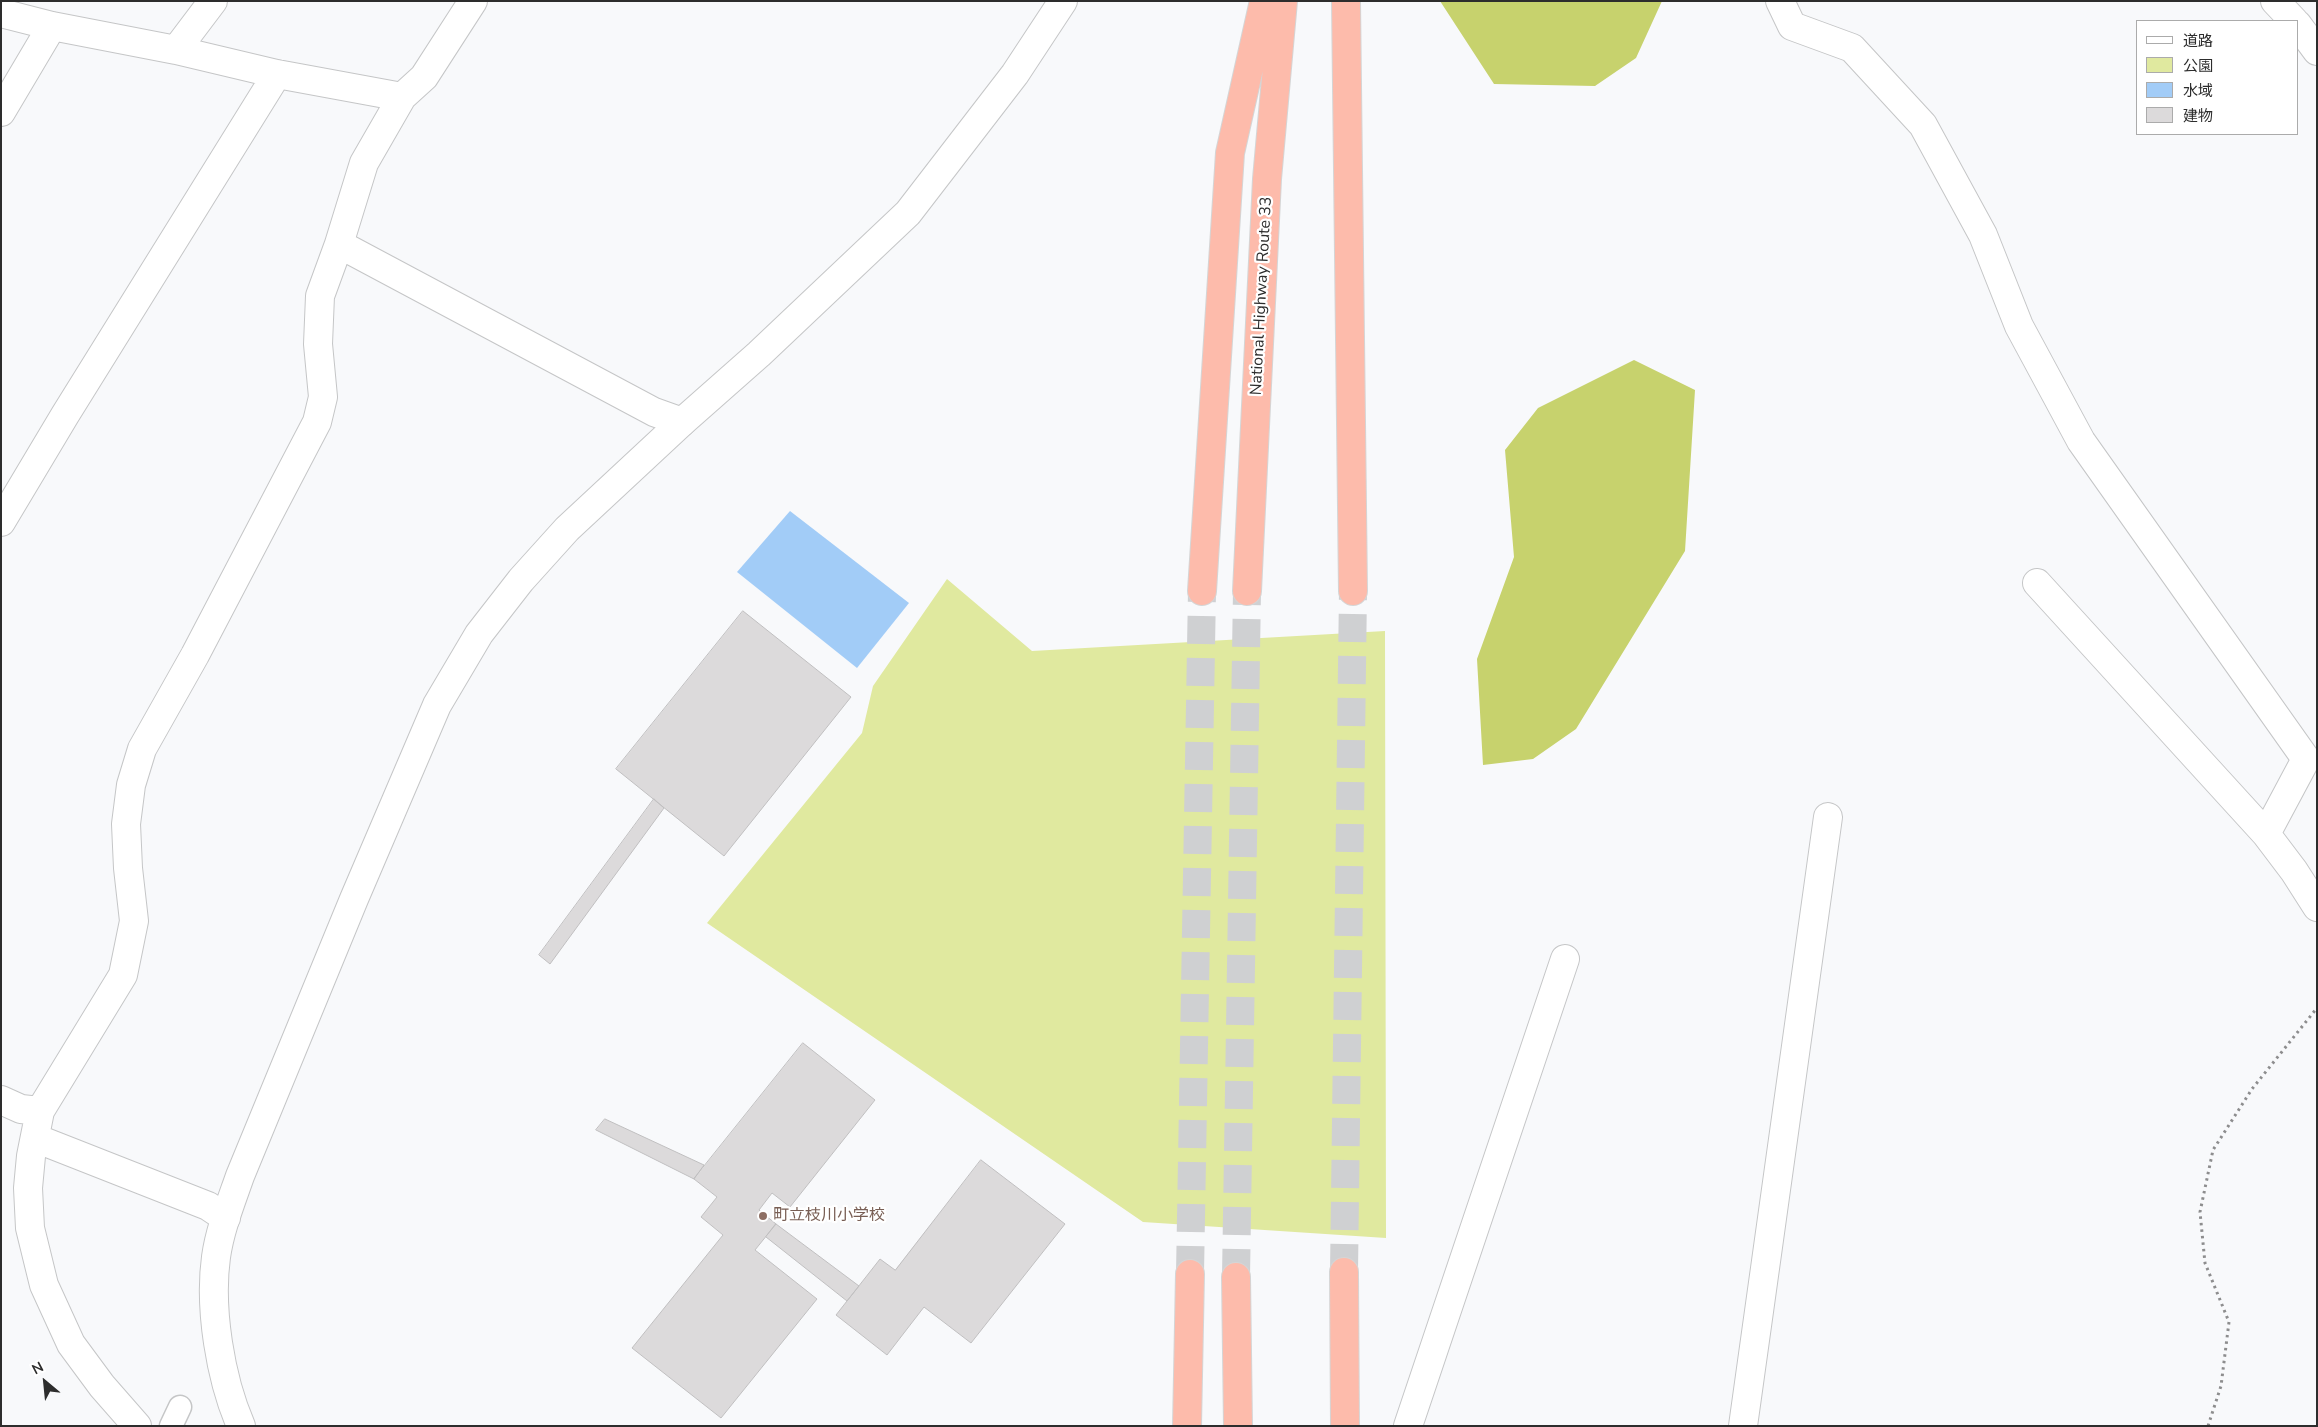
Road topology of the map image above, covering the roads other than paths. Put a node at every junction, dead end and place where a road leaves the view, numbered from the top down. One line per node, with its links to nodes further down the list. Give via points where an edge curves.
1 (213, 1): 13 (street)
2 (473, 1): 16 (street, via 424,77)
3 (1062, 1): 19 (street, via 1016,74 908,213)
4 (1264, 1): 22 (highway, via 1230,153)
5 (1283, 1): 23 (highway, National Highway Route 33, via 1267,178)
6 (1346, 1): 24 (highway)
7 (1780, 1): 26 (street, via 1792,26 1852,48 1923,125 1982,235 2019,326 2081,441 2306,759)
8 (2275, 1): 10 (street)
9 (1, 13): 12 (street)
10 (2294, 20)
11 (2298, 25): 14 (street)
12 (52, 26): 13 (street); 17 (street)
13 (176, 50): 15 (street)
14 (2317, 51)
15 (277, 74): 16 (street); 20 (street)
16 (402, 98): 18 (street, via 364,163)
17 (1, 112)
18 (339, 244): 19 (street, via 654,412); 30 (street, via 320,296 318,344 323,397 317,422 142,749 131,784 126,824 134,922 123,975)
19 (682, 422): 32 (street, via 567,529 521,580 479,634 437,705 240,1176)
20 (1, 522)
21 (2037, 583): 26 (street)
22 (1202, 590)
23 (1247, 591)
24 (1353, 591)
25 (1828, 817): 42 (street)
26 (2266, 834): 27 (street)
27 (2317, 907)
28 (1564, 959): 41 (street)
29 (1, 1100): 30 (street, via 21,1109)
30 (40, 1111): 31 (street)
31 (35, 1138): 32 (street, via 208,1206); 36 (street, via 28,1188 30,1228 44,1285 71,1344)
32 (226, 1218): 37 (street, via 216,1255 213,1291 224,1374)
33 (1344, 1272): 40 (highway)
34 (1190, 1274): 38 (highway)
35 (1236, 1277): 39 (highway)
36 (136, 1426)
37 (241, 1426)
38 (1187, 1426)
39 (1238, 1426)
40 (1345, 1426)
41 (1408, 1426)
42 (1743, 1426)

